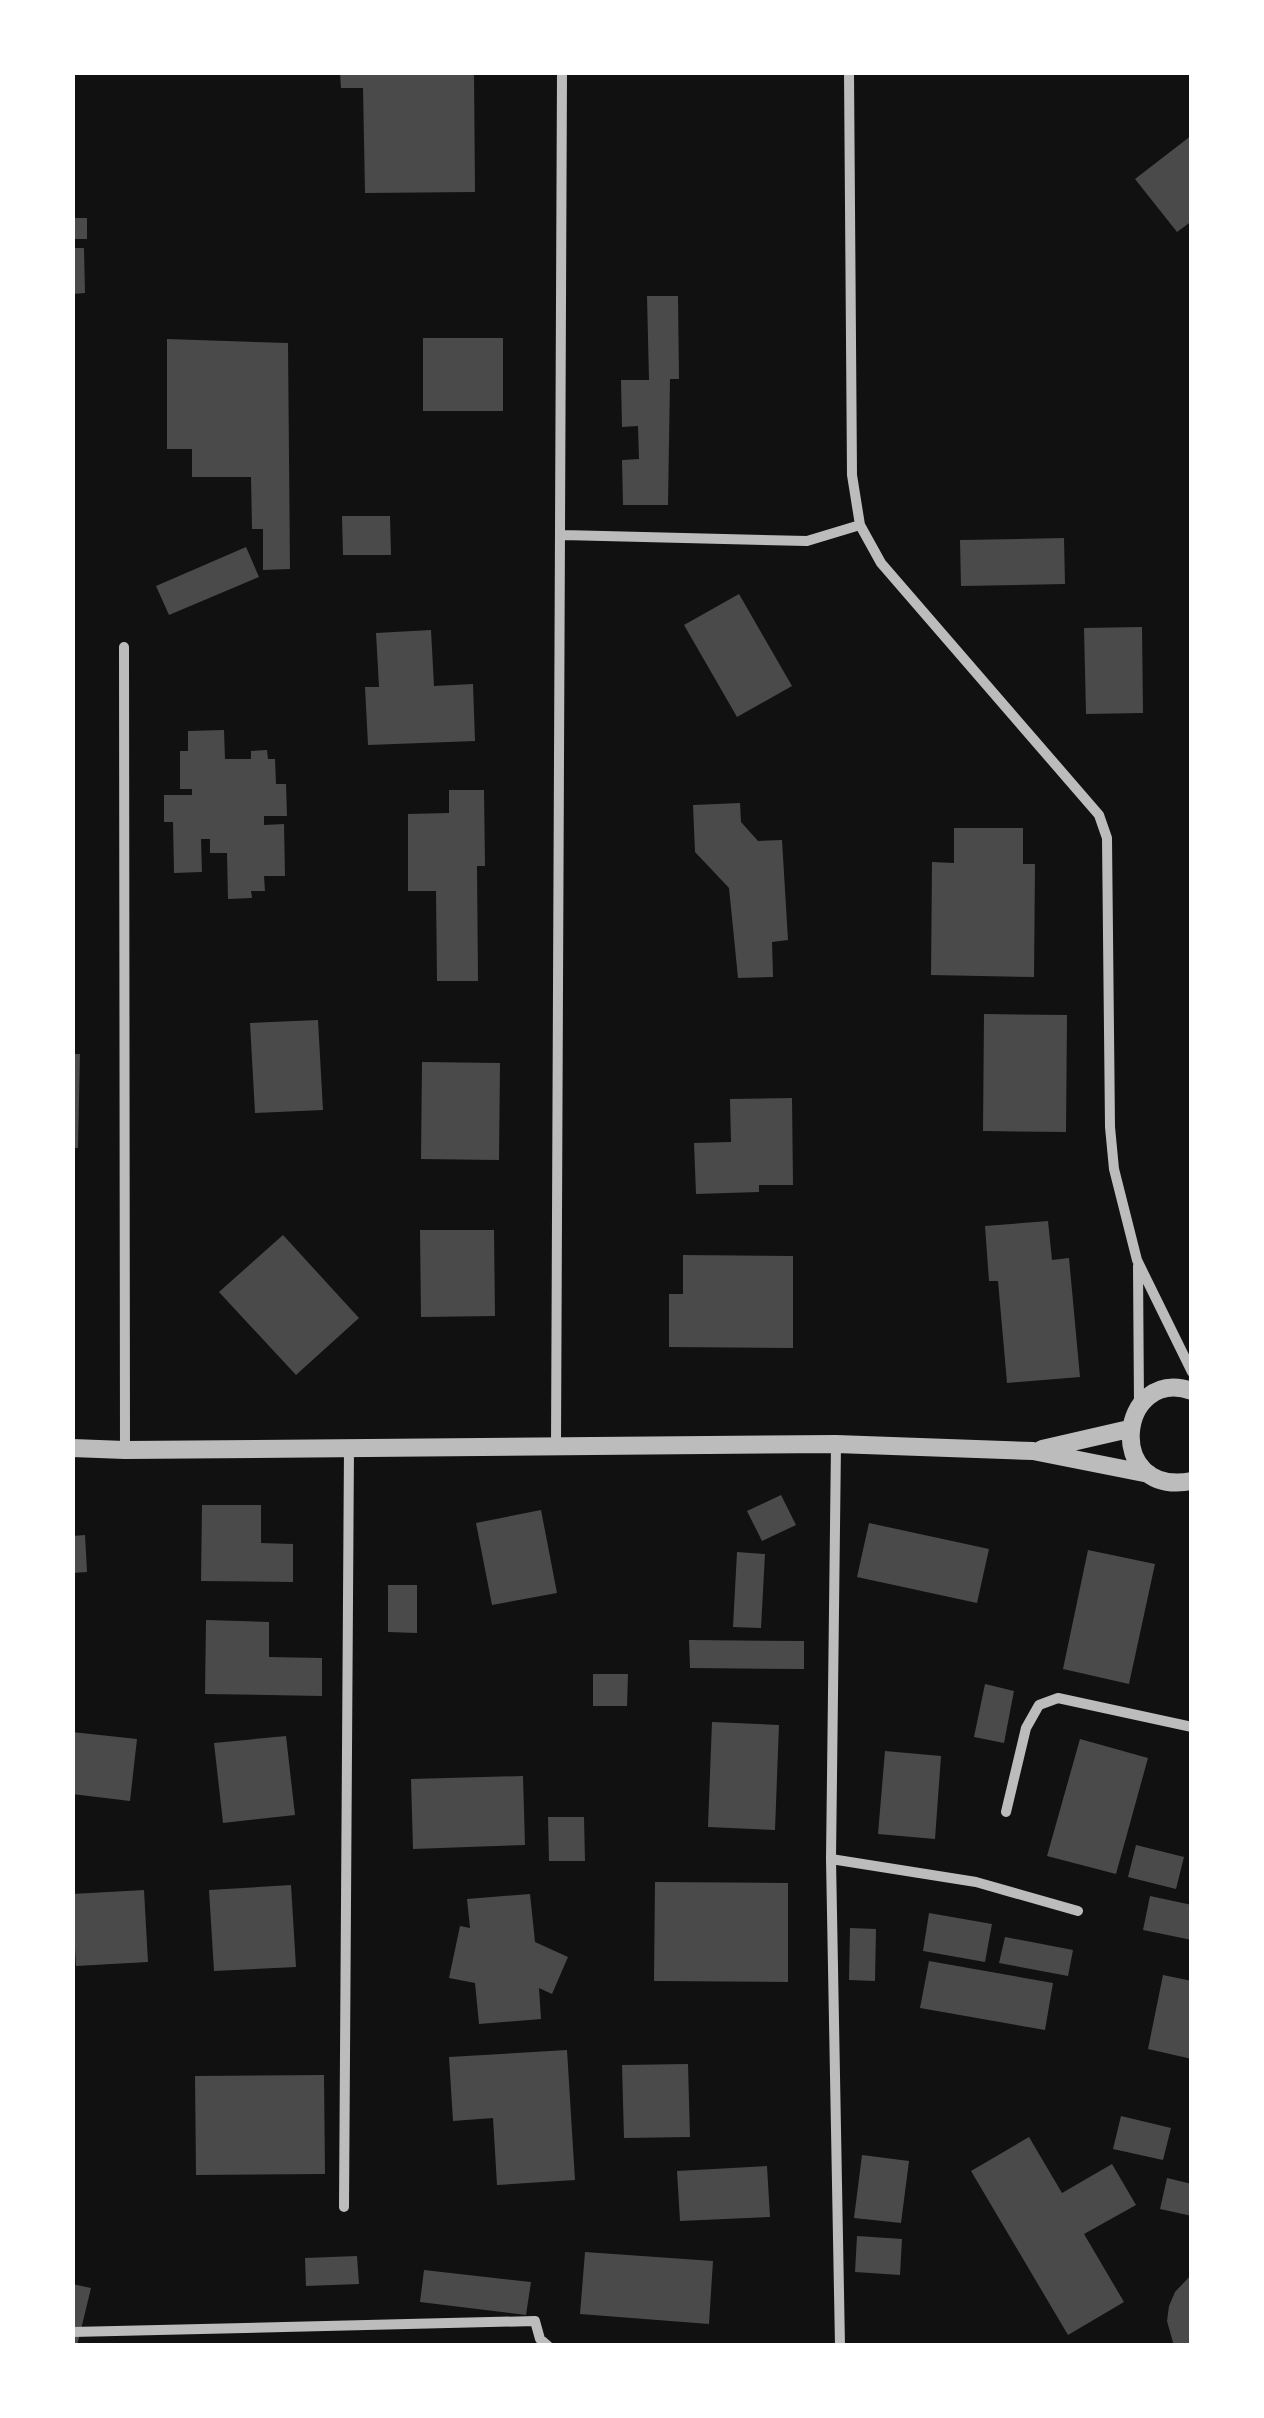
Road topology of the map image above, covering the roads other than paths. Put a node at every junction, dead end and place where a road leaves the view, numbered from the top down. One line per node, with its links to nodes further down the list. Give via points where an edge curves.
1 (562, 72): 4 (street)
2 (849, 72): 3 (street, via 852,475)
3 (860, 525): 4 (street, via 807,541); 6 (street, via 881,563 1100,816 1107,838 1110,1128)
4 (562, 536): 13 (street)
5 (124, 647): 15 (street)
6 (1138, 1260): 7 (street); 9 (street)
7 (1192, 1372)
8 (1192, 1391): 9 (street, via 1158,1391)
9 (1139, 1404): 10 (street)
10 (1129, 1429): 16 (street); 17 (street, via 1133,1454)
11 (836, 1444): 13 (street); 16 (street); 21 (street)
12 (349, 1446): 13 (street); 15 (street); 23 (street)
13 (556, 1446)
14 (72, 1448): 15 (street)
15 (125, 1450)
16 (1033, 1450): 17 (street)
17 (1149, 1474): 18 (street)
18 (1188, 1483)
19 (1192, 1727): 20 (street, via 1058,1698 1039,1705 1026,1728)
20 (1006, 1812)
21 (831, 1859): 22 (street, via 976,1882); 26 (street)
22 (1078, 1911)
23 (344, 2207)
24 (72, 2332): 25 (street, via 535,2321)
25 (548, 2346)
26 (840, 2346)

